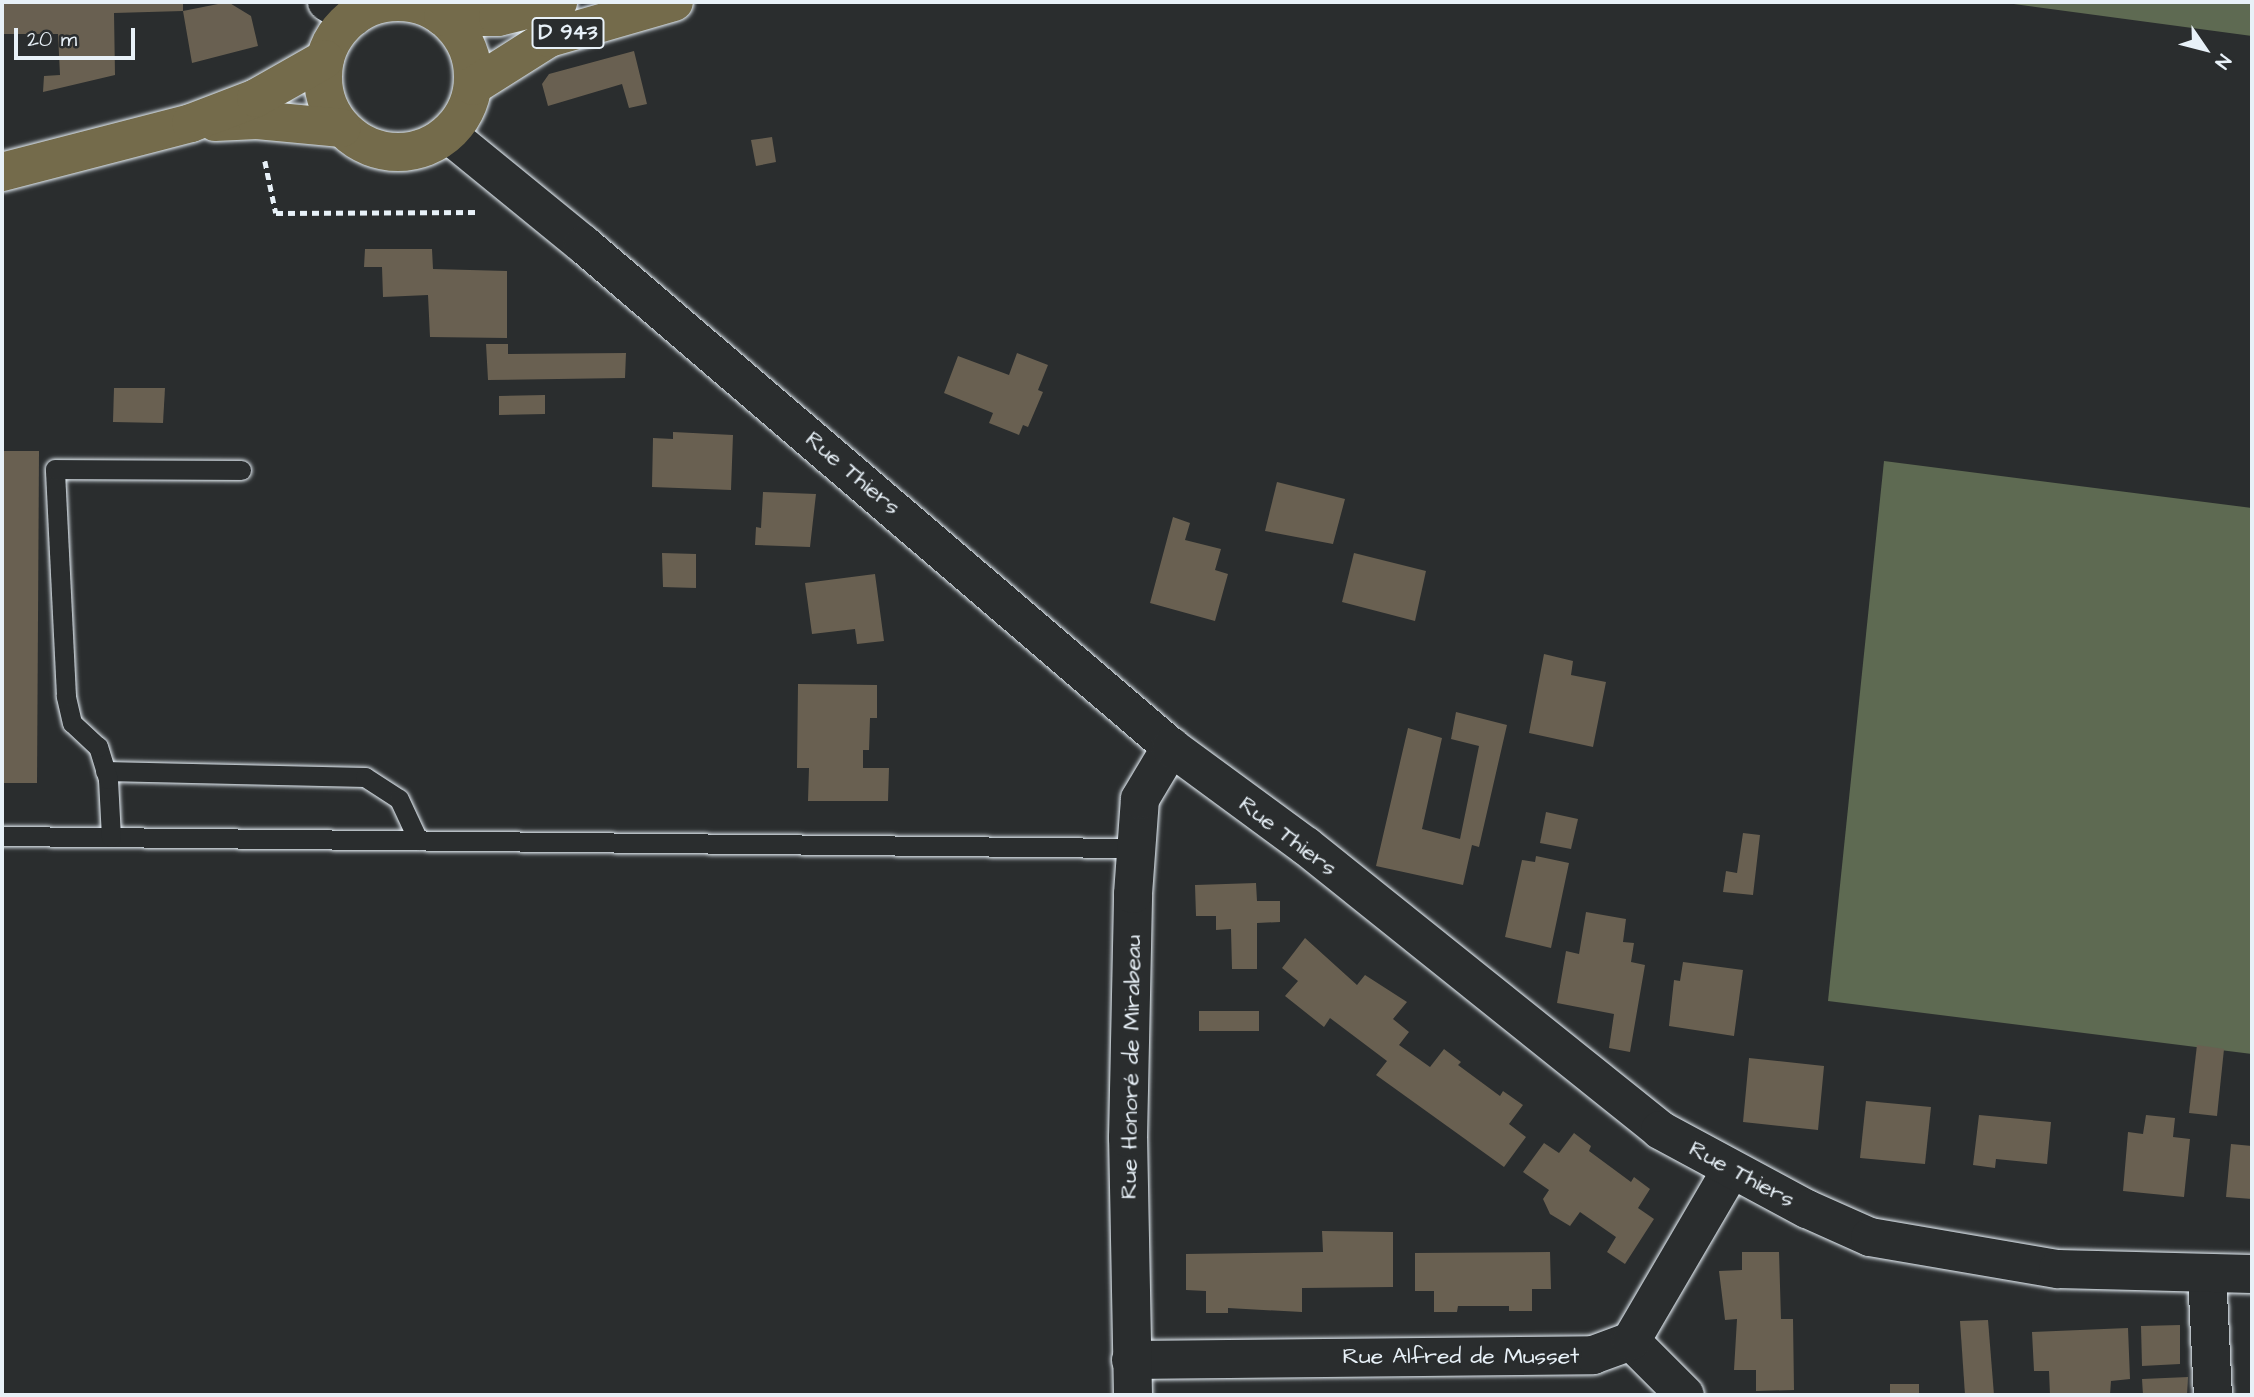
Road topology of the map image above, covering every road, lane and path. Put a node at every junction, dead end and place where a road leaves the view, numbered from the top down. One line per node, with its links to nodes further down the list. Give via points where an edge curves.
1 (398, 2): 4 (main road); 5 (main road)
2 (558, 2): 5 (main road, D 943, via 498,17)
3 (674, 2): 7 (main road, D 943, via 549,38)
4 (340, 9): 6 (main road)
5 (443, 17): 7 (main road, via 467,48)
6 (325, 59): 9 (main road, via 256,97); 10 (main road, via 325,96)
7 (473, 86): 11 (main road, via 468,104)
8 (257, 121): 9 (main road); 10 (main road); 13 (path, via 276,213 491,212)
9 (191, 123): 12 (main road)
10 (342, 128): 11 (main road, via 357,141 394,153 432,145)
11 (447, 134): 13 (street, Rue Thiers)
12 (2, 172)
13 (513, 187): 15 (street, Rue Thiers)
14 (241, 470): 16 (lane, via 55,469 66,696 72,723 98,747)
15 (1171, 747): 20 (street, Rue Honoré de Mirabeau, via 1140,799); 21 (street, Rue Thiers, via 1306,846 1660,1130)
16 (105, 771): 18 (lane); 19 (lane, via 365,777 399,799)
17 (2, 836): 18 (lane)
18 (111, 837): 19 (lane)
19 (418, 840): 20 (lane)
20 (1136, 848): 25 (street, Rue Honoré de Mirabeau, via 1128,1138)
21 (1731, 1170): 22 (street, Rue Thiers, via 1870,1237 2058,1269); 24 (street)
22 (2207, 1274): 23 (street, Rue Thiers); 27 (street)
23 (2252, 1274)
24 (1631, 1341): 25 (street, Rue Alfred de Musset, via 1593,1355); 26 (street)
25 (1132, 1378)
26 (1685, 1395)
27 (2213, 1395)

